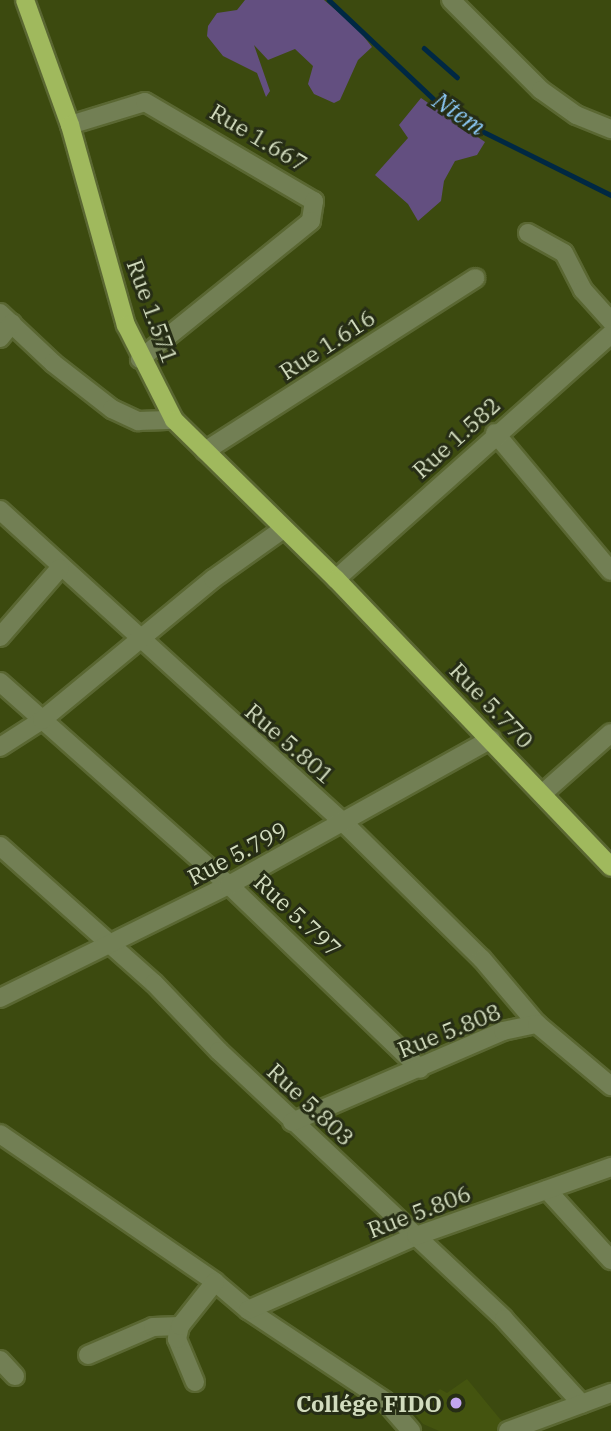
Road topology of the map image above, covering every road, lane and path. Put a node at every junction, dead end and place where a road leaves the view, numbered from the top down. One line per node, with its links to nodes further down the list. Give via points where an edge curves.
1 (25, 0): 3 (main road, Rue 1.571)
2 (451, 0): 4 (street, via 541,90 576,115)
3 (70, 125): 11 (main road, Rue 1.571); 11 (street, Rue 1.667, via 126,104 158,105 314,201 312,221)
4 (611, 129)
5 (528, 233): 8 (street, via 564,253 583,290)
6 (475, 278): 14 (street, Rue 1.616)
7 (6, 318): 10 (street); 12 (street, via 52,363 112,409 138,421)
8 (611, 321)
9 (611, 334): 13 (street, Rue 1.582)
10 (0, 338)
11 (140, 359): 12 (main road, Rue 1.571)
12 (174, 420): 14 (main road, Rue 1.571)
13 (495, 433): 18 (street); 19 (street, Rue 1.582)
14 (205, 451): 16 (main road, Rue 1.571)
15 (0, 510): 17 (street, Rue 5.801)
16 (283, 529): 19 (main road, Rue 1.571); 21 (street, via 213,579)
17 (60, 568): 20 (street); 21 (street, Rue 5.801)
18 (611, 571)
19 (336, 579): 25 (main road, Rue 5.770)
20 (0, 638)
21 (140, 642): 23 (street); 28 (street, Rue 5.801)
22 (0, 682): 23 (street, Rue 5.797)
23 (42, 720): 26 (street); 31 (street, Rue 5.797)
24 (611, 733): 27 (street)
25 (491, 739): 27 (main road, Rue 5.770); 28 (street, Rue 5.799)
26 (0, 747)
27 (542, 794): 30 (main road, Rue 5.770)
28 (345, 824): 31 (street, Rue 5.799); 34 (street, Rue 5.801, via 482,959)
29 (0, 846): 32 (street, Rue 5.803)
30 (611, 867)
31 (229, 885): 32 (street, Rue 5.799); 35 (street, Rue 5.797)
32 (114, 945): 33 (street, Rue 5.799); 37 (street, Rue 5.803)
33 (0, 999)
34 (537, 1024): 35 (street, Rue 5.808, via 503,1031); 36 (street, Rue 5.808)
35 (420, 1069): 37 (street, Rue 5.808)
36 (611, 1086)
37 (292, 1122): 41 (street, Rue 5.803)
38 (0, 1134): 43 (street)
39 (611, 1167): 40 (street, Rue 5.806)
40 (547, 1190): 41 (street, Rue 5.806); 42 (street)
41 (416, 1236): 44 (street, Rue 5.806); 51 (street, Rue 5.803, via 504,1319)
42 (611, 1260)
43 (215, 1282): 44 (street); 45 (street)
44 (248, 1310): 53 (street, via 385,1401)
45 (180, 1326): 46 (street, via 153,1327); 49 (street, via 180,1354)
46 (88, 1355)
47 (0, 1360): 48 (street)
48 (15, 1376)
49 (195, 1382)
50 (611, 1393): 51 (street)
51 (582, 1404): 52 (street)
52 (532, 1427): 54 (street)
53 (411, 1431)
54 (508, 1431)

